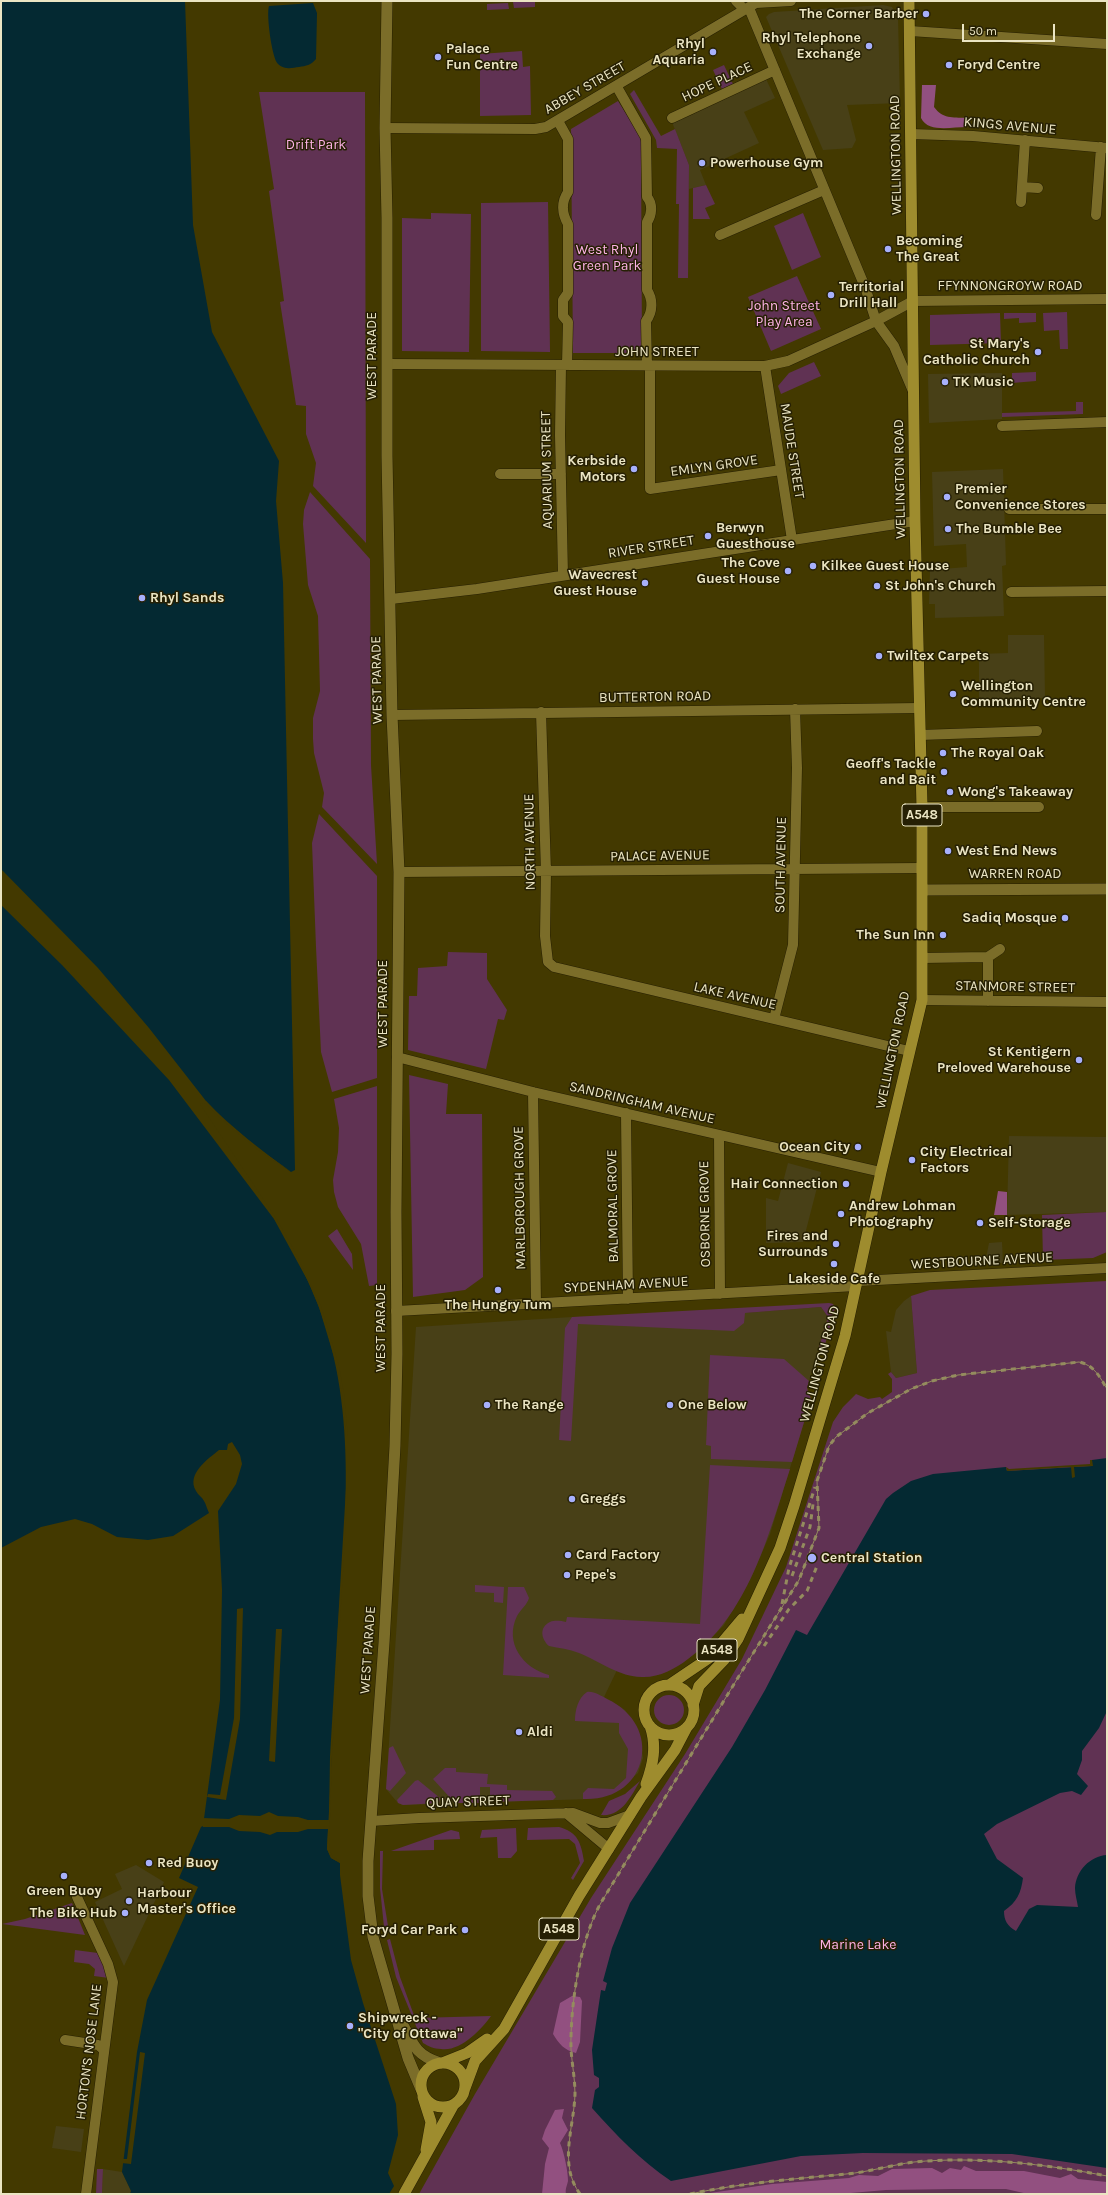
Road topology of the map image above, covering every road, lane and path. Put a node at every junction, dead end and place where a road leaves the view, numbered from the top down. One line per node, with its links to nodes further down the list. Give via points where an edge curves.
1 (387, 1): 12 (main road, WEST PARADE)
2 (736, 1): 5 (street)
3 (791, 1): 5 (street)
4 (909, 1): 6 (main road, WELLINGTON ROAD / A548)
5 (751, 5): 8 (street); 9 (street, ABBEY STREET)
6 (910, 31): 7 (street); 13 (main road, WELLINGTON ROAD / A548)
7 (1107, 44)
8 (775, 70): 10 (street, HOPE PLACE); 18 (street)
9 (617, 87): 11 (street, ABBEY STREET); 27 (street, via 646,138 647,197 651,208 647,222 647,290 651,298 650,316 646,321)
10 (672, 118)
11 (558, 121): 12 (street, ABBEY STREET, via 535,129); 26 (street, AQUARIUM STREET, via 568,139 568,192 564,198 563,217 568,224 568,293 563,300 563,316 568,322)
12 (385, 128): 25 (main road, WEST PARADE, via 388,218)
13 (910, 134): 14 (street, KINGS AVENUE); 23 (main road, WELLINGTON ROAD / A548)
14 (1025, 140): 15 (street, KINGS AVENUE); 16 (street)
15 (1104, 148): 20 (street)
16 (1022, 187): 17 (street); 19 (street)
17 (1038, 188)
18 (824, 190): 21 (street); 24 (street, via 865,287)
19 (1022, 202)
20 (1096, 215)
21 (720, 235)
22 (1107, 299): 23 (street, FFYNNONGROYW ROAD)
23 (913, 301): 24 (street, JOHN STREET); 29 (main road, WELLINGTON ROAD / A548)
24 (876, 321): 28 (street, JOHN STREET, via 788,360); 29 (street, via 894,346)
25 (387, 364): 26 (street, JOHN STREET); 42 (main road, WEST PARADE)
26 (564, 365): 27 (street, JOHN STREET); 34 (street, AQUARIUM STREET)
27 (648, 366): 28 (street, JOHN STREET); 32 (street, EMLYN GROVE, via 650,489)
28 (765, 366): 32 (street, MAUDE STREET)
29 (914, 392): 37 (main road, WELLINGTON ROAD / A548)
30 (1107, 422): 31 (street)
31 (1002, 426)
32 (781, 470): 38 (street, MAUDE STREET)
33 (500, 474): 34 (street)
34 (561, 474): 39 (street, AQUARIUM STREET)
35 (1009, 509): 36 (street)
36 (1107, 509)
37 (915, 521): 38 (street, RIVER STREET); 43 (main road, WELLINGTON ROAD / A548)
38 (792, 540): 39 (street, RIVER STREET)
39 (563, 575): 42 (street, RIVER STREET)
40 (1107, 591): 41 (street)
41 (1011, 592)
42 (391, 599): 46 (main road, WEST PARADE)
43 (919, 708): 44 (street, BUTTERTON ROAD); 48 (main road, WELLINGTON ROAD / A548)
44 (795, 709): 45 (street, BUTTERTON ROAD); 51 (street, SOUTH AVENUE)
45 (541, 712): 46 (street, BUTTERTON ROAD); 54 (street, NORTH AVENUE)
46 (392, 715): 53 (main road, WEST PARADE)
47 (1038, 731): 48 (street)
48 (920, 734): 49 (main road, WELLINGTON ROAD / A548)
49 (922, 807): 50 (street); 52 (main road, WELLINGTON ROAD / A548)
50 (1038, 807)
51 (795, 868): 52 (street, PALACE AVENUE); 54 (street, PALACE AVENUE); 64 (street, SOUTH AVENUE, via 793,945)
52 (922, 868): 56 (main road, WELLINGTON ROAD / A548)
53 (399, 872): 54 (street, PALACE AVENUE); 66 (main road, WEST PARADE)
54 (546, 872): 60 (street, NORTH AVENUE, via 546,956)
55 (1107, 888): 56 (main road, WARREN ROAD)
56 (923, 890): 59 (main road, WELLINGTON ROAD / A548)
57 (1000, 949): 58 (street)
58 (988, 957): 59 (street); 62 (street)
59 (922, 958): 61 (main road, WELLINGTON ROAD / A548)
60 (554, 967): 64 (street, LAKE AVENUE)
61 (922, 1000): 62 (street, STANMORE STREET); 65 (main road, WELLINGTON ROAD / A548)
62 (988, 1001): 63 (street, STANMORE STREET)
63 (1107, 1002)
64 (774, 1019): 65 (street, LAKE AVENUE)
65 (909, 1051): 70 (main road, WELLINGTON ROAD / A548)
66 (397, 1057): 67 (street, SANDRINGHAM AVENUE); 76 (main road, WEST PARADE)
67 (533, 1092): 68 (street, SANDRINGHAM AVENUE); 75 (street, MARLBOROUGH GROVE)
68 (626, 1113): 69 (street, SANDRINGHAM AVENUE); 74 (street, BALMORAL GROVE)
69 (719, 1135): 70 (street, SANDRINGHAM AVENUE); 73 (street, OSBORNE GROVE)
70 (881, 1172): 72 (main road, WELLINGTON ROAD / A548)
71 (1107, 1268): 72 (street, WESTBOURNE AVENUE)
72 (857, 1284): 73 (street, SYDENHAM AVENUE); 77 (main road, WELLINGTON ROAD / A548, via 833,1379 794,1506 780,1548)
73 (720, 1294): 74 (street, SYDENHAM AVENUE)
74 (628, 1299): 75 (street, SYDENHAM AVENUE)
75 (536, 1304): 76 (street, SYDENHAM AVENUE)
76 (396, 1311): 85 (main road, WEST PARADE, via 395,1446)
77 (754, 1604): 78 (main road, WELLINGTON ROAD / A548, via 709,1658); 79 (main road, WELLINGTON ROAD / A548, via 738,1639 724,1660 699,1686)
78 (669, 1686): 79 (main road, via 684,1691); 80 (main road, via 656,1689 647,1699 644,1712)
79 (693, 1704): 81 (main road, via 692,1720)
80 (650, 1726): 81 (main road, via 662,1734 669,1735); 82 (main road, A548, via 654,1756)
81 (687, 1727): 82 (main road, A548, via 675,1750)
82 (641, 1797): 84 (main road, A548)
83 (566, 1813): 84 (street, QUAY STREET, via 579,1814 600,1823); 85 (street, QUAY STREET); 86 (street)
84 (630, 1815): 86 (main road, A548)
85 (371, 1821): 88 (main road, WEST PARADE, via 368,1880 373,1937)
86 (609, 1849): 89 (main road, A548)
87 (77, 1897): 91 (street, HORTON'S NOSE LANE, via 108,1964 113,1982)
88 (393, 2003): 92 (main road, WEST PARADE, via 418,2051 428,2059); 94 (main road, WEST PARADE, via 408,2058)
89 (512, 2012): 92 (main road, A548, via 479,2046); 93 (main road, A548, via 496,2039 475,2061)
90 (65, 2040): 91 (street, via 98,2045)
91 (104, 2050): 97 (street, HORTON'S NOSE LANE)
92 (441, 2063): 93 (main road, via 449,2064 461,2073); 94 (main road, A548, via 429,2067 425,2072 422,2077)
93 (465, 2088): 95 (main road, A548, via 462,2097)
94 (422, 2092): 95 (main road, via 427,2101 440,2107); 96 (main road, A548, via 431,2122)
95 (454, 2104): 96 (main road, A548)
96 (421, 2166): 98 (main road, A548)
97 (86, 2194)
98 (404, 2194)

